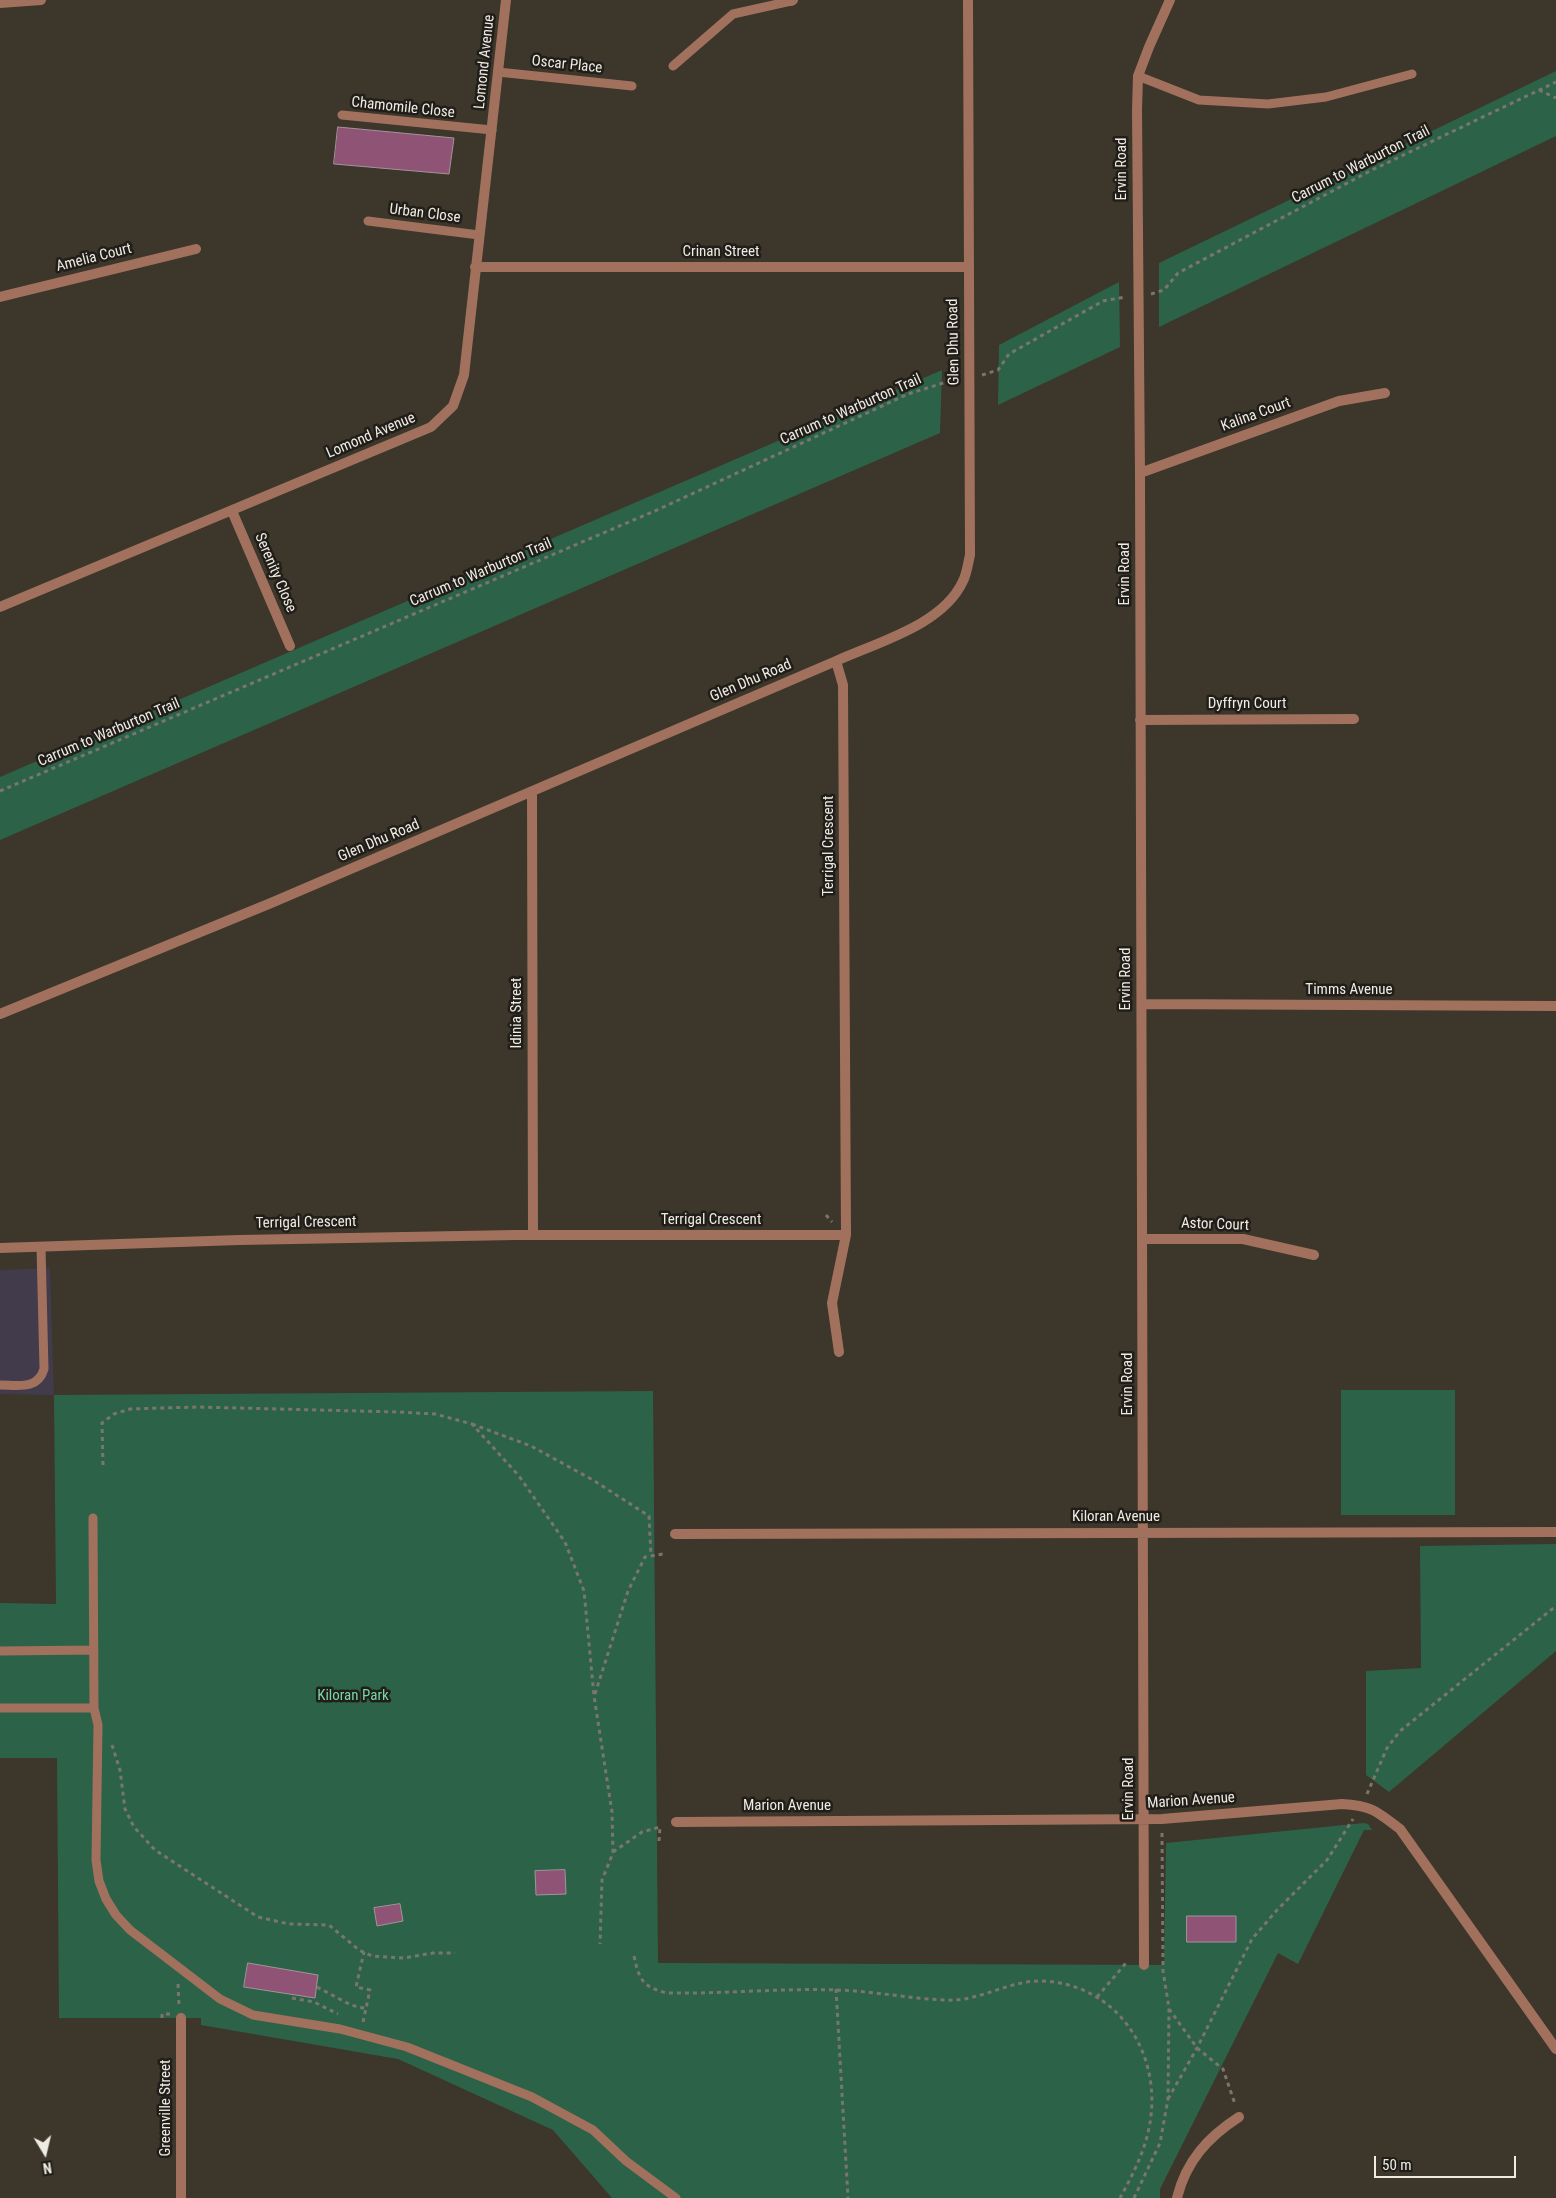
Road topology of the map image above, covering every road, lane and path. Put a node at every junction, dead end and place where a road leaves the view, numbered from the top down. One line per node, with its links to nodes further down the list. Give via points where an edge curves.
1 (41, 0): 6 (street)
2 (506, 0): 8 (street, Lomond Avenue)
3 (791, 0): 7 (lane, via 733,14)
4 (968, 0): 21 (street, Glen Dhu Road)
5 (1170, 0): 10 (street, Ervin Road)
6 (0, 3)
7 (673, 66)
8 (498, 72): 12 (lane, Oscar Place); 16 (street, Lomond Avenue)
9 (1412, 74): 10 (lane, via 1326,98 1268,104 1199,100)
10 (1138, 76): 28 (street, Ervin Road)
11 (1556, 82): 13 (path, Carrum to Warburton Trail)
12 (632, 86)
13 (1539, 90): 14 (path); 22 (path, Carrum to Warburton Trail, via 1370,171)
14 (1556, 98)
15 (342, 116): 16 (lane, Chamomile Close)
16 (492, 130): 18 (street, Lomond Avenue)
17 (368, 221): 18 (lane, Urban Close)
18 (479, 234): 20 (street, Lomond Avenue)
19 (196, 249): 23 (street, Amelia Court)
20 (475, 267): 21 (street, Crinan Street); 29 (street, Lomond Avenue, via 464,375 453,406 431,427)
21 (968, 267): 26 (street, Glen Dhu Road)
22 (1178, 273)
23 (0, 297)
24 (1103, 301): 25 (path, via 1009,354)
25 (998, 370)
26 (970, 376): 32 (street, Glen Dhu Road, via 970,554 964,580 949,603 927,621); 35 (path, Carrum to Warburton Trail, via 908,394 657,510)
27 (1385, 393): 28 (street, Kalina Court, via 1339,401)
28 (1140, 473): 34 (street, Ervin Road)
29 (232, 511): 30 (street, Lomond Avenue); 31 (street, Serenity Close)
30 (0, 607)
31 (290, 646)
32 (836, 661): 36 (street, Glen Dhu Road); 41 (street, Terrigal Crescent, via 843,685)
33 (1354, 719): 34 (street, Dyffryn Court)
34 (1140, 720): 37 (street, Ervin Road)
35 (0, 791)
36 (532, 792): 39 (street, Glen Dhu Road); 40 (street, Idinia Street)
37 (1142, 1004): 38 (street, Timms Avenue); 42 (street, Ervin Road)
38 (1556, 1006)
39 (0, 1014)
40 (533, 1235): 41 (street, Terrigal Crescent); 43 (street, Terrigal Crescent)
41 (846, 1236): 46 (street, via 832,1303)
42 (1143, 1239): 45 (street, Astor Court, via 1243,1239); 51 (street, Ervin Road)
43 (42, 1247): 44 (street, Terrigal Crescent); 47 (lane, via 42,1376 29,1385)
44 (0, 1248)
45 (1314, 1255)
46 (839, 1352)
47 (0, 1385)
48 (472, 1424): 49 (path, via 435,1414 399,1412 130,1408 102,1423); 55 (path, via 531,1446 593,1480 648,1516); 59 (path, via 519,1476 566,1542 584,1591)
49 (104, 1465)
50 (93, 1518): 57 (lane)
51 (1142, 1532): 52 (street, Kiloran Avenue); 53 (street, Kiloran Avenue); 64 (street, Ervin Road)
52 (1556, 1532)
53 (675, 1534)
54 (663, 1554): 55 (path)
55 (650, 1556): 59 (path, via 645,1557 628,1591)
56 (1556, 1606): 63 (path, via 1400,1731 1387,1748)
57 (94, 1650): 58 (lane); 61 (lane)
58 (0, 1651)
59 (594, 1696): 68 (path, via 612,1812)
60 (0, 1708): 61 (lane)
61 (94, 1708): 62 (lane)
62 (98, 1725): 70 (path, via 108,1736 116,1754 130,1823 155,1850 258,1917 288,1924 329,1925); 75 (lane, via 95,1831 99,1881 116,1915)
63 (1362, 1805): 65 (street, Marion Avenue); 85 (path, via 1327,1860 1252,1939); 86 (street, Marion Avenue, via 1373,1808 1400,1829)
64 (1144, 1819): 65 (street, Marion Avenue); 66 (street, Marion Avenue); 74 (street, Ervin Road)
65 (1162, 1820): 80 (path, via 1163,1971)
66 (676, 1822)
67 (659, 1841): 68 (path, via 660,1827 642,1832)
68 (613, 1853): 69 (path, via 602,1880)
69 (600, 1944)
70 (364, 1952): 71 (path, via 388,1958); 81 (path, via 356,1987 370,1990)
71 (455, 1954)
72 (634, 1956): 77 (path, via 638,1976 655,1990 667,1993)
73 (1126, 1963): 78 (path)
74 (1144, 1965)
75 (176, 1966): 83 (path); 90 (lane, via 220,1999 253,2014 340,2030 407,2047 532,2097 593,2130 626,2161)
76 (316, 1987): 81 (path, via 351,2005)
77 (836, 1990): 78 (path, via 948,2000 1040,1981 1073,1985); 91 (path)
78 (1097, 1997): 92 (path, via 1129,2025 1146,2061 1151,2084 1149,2128 1137,2166)
79 (292, 1998): 82 (path, via 314,2002)
80 (1169, 2008): 85 (path); 87 (path)
81 (367, 2009): 84 (path)
82 (339, 2014)
83 (181, 2018): 89 (street, Greenville Street)
84 (364, 2022)
85 (1197, 2048): 87 (path); 88 (path, via 1223,2069)
86 (1556, 2049)
87 (1168, 2099): 93 (path, via 1160,2143)
88 (1239, 2117): 94 (street, via 1215,2133 1193,2160)
89 (182, 2198)
90 (676, 2198)
91 (848, 2198)
92 (1120, 2198)
93 (1134, 2198)
94 (1177, 2198)

